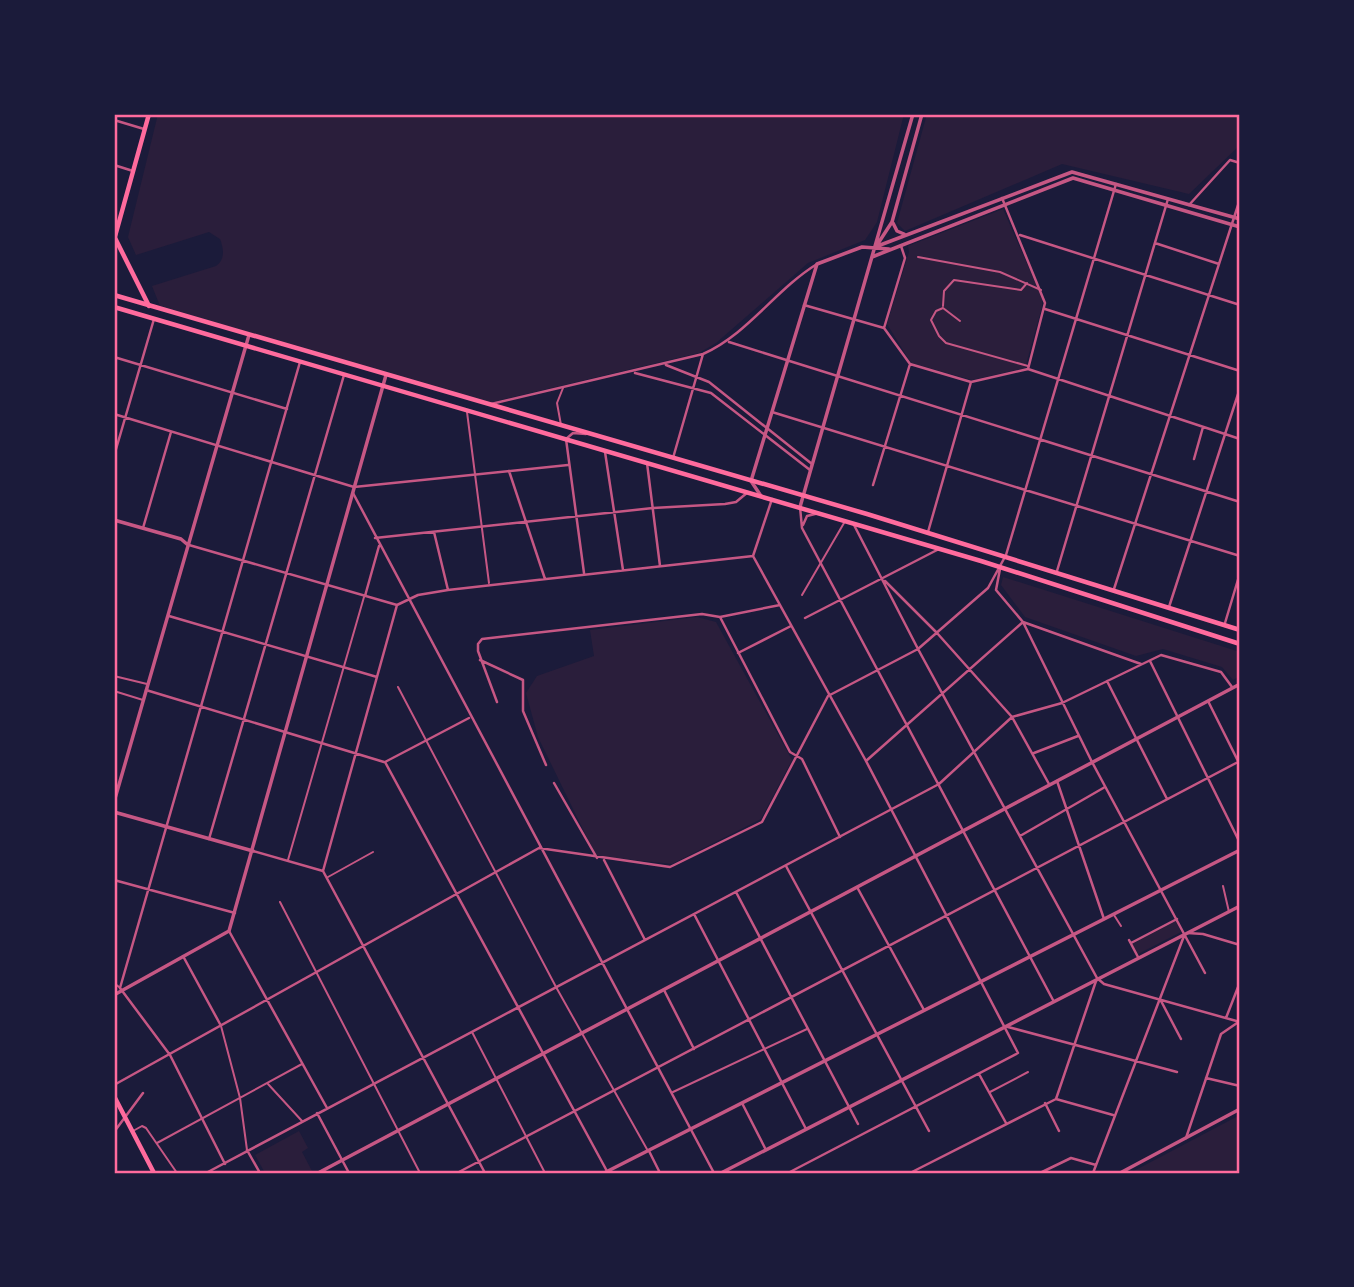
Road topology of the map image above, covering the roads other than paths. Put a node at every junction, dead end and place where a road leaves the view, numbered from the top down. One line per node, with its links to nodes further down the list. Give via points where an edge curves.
1 (149, 114): 5 (main road)
2 (913, 114): 27 (street)
3 (922, 114): 19 (street)
4 (114, 120): 5 (street)
5 (145, 129): 8 (main road)
6 (1240, 163): 16 (street, via 1230,160)
7 (114, 165): 8 (street)
8 (133, 171): 24 (main road)
9 (1116, 184): 10 (street); 11 (street, via 1072,172); 13 (street)
10 (1114, 190): 14 (street, via 1070,179); 15 (street); 31 (street)
11 (1002, 198): 14 (street); 22 (street)
12 (1240, 199): 17 (street)
13 (1168, 200): 15 (street); 16 (street)
14 (1006, 205): 23 (street); 26 (street)
15 (1167, 205): 20 (street); 25 (street)
16 (1189, 205): 17 (street)
17 (1234, 217): 18 (street); 20 (street)
18 (1240, 219)
19 (892, 222): 22 (street); 27 (street)
20 (1232, 224): 21 (street); 33 (street)
21 (1240, 227)
22 (906, 235): 27 (street)
23 (1020, 235): 31 (street); 36 (street)
24 (114, 239): 41 (main road)
25 (1155, 243): 33 (street); 34 (street)
26 (901, 246): 28 (street); 49 (street, via 905,258)
27 (875, 247): 28 (street); 29 (street); 32 (street, via 862,247)
28 (891, 250): 29 (street)
29 (872, 257): 47 (street)
30 (918, 257): 35 (street, via 1000,272)
31 (1094, 258): 34 (street); 46 (street)
32 (817, 264): 39 (street); 52 (street)
33 (1219, 264): 38 (street)
34 (1146, 275): 38 (street); 51 (street)
35 (1027, 282): 36 (street); 43 (street, via 1021,290 954,280 944,291)
36 (1041, 289): 44 (street)
37 (114, 295): 41 (main road)
38 (1209, 295): 40 (street); 55 (street)
39 (804, 305): 47 (street); 57 (street)
40 (1240, 305)
41 (149, 306): 50 (main road)
42 (114, 307): 45 (main road)
43 (943, 308): 48 (street); 62 (street, via 932,320 946,343)
44 (1045, 309): 46 (street); 62 (street)
45 (154, 319): 53 (main road); 61 (street)
46 (1076, 319): 51 (street); 69 (street)
47 (855, 320): 49 (street); 68 (street)
48 (960, 321)
49 (884, 328): 60 (street)
50 (249, 335): 53 (street); 66 (main road)
51 (1127, 335): 55 (street); 77 (street)
52 (729, 342): 54 (street); 57 (street)
53 (246, 346): 58 (main road); 75 (street)
54 (703, 354): 59 (street); 67 (street)
55 (1189, 355): 63 (street); 84 (street)
56 (114, 357): 61 (street)
57 (788, 360): 68 (street); 81 (street)
58 (300, 362): 65 (main road); 79 (street)
59 (664, 364): 64 (street); 67 (street)
60 (910, 364): 70 (street); 76 (street)
61 (140, 365): 75 (street); 85 (street)
62 (1028, 368): 69 (street); 70 (street)
63 (1240, 371)
64 (631, 372): 72 (street); 73 (street)
65 (344, 374): 71 (main road); 113 (street)
66 (386, 375): 71 (street); 78 (main road)
67 (697, 376): 72 (street); 89 (street)
68 (838, 376): 76 (street); 87 (street)
69 (1058, 379): 77 (street); 95 (street)
70 (971, 382): 83 (street)
71 (382, 386): 80 (main road); 116 (street)
72 (694, 387): 93 (street, via 715,395); 102 (street)
73 (563, 388): 78 (street); 86 (street, via 557,403)
74 (1240, 388): 91 (street)
75 (232, 393): 79 (street); 97 (street)
76 (900, 396): 83 (street); 98 (street)
77 (1109, 396): 84 (street); 101 (street)
78 (488, 404): 86 (main road)
79 (286, 409): 104 (street)
80 (467, 411): 94 (main road); 111 (street)
81 (772, 412): 87 (street); 89 (street)
82 (114, 414): 85 (street)
83 (961, 415): 95 (street); 108 (street)
84 (1170, 416): 88 (street); 112 (street)
85 (125, 418): 90 (street); 100 (street)
86 (562, 426): 92 (main road)
87 (823, 427): 98 (street); 106 (street)
88 (1203, 427): 91 (street); 103 (street)
89 (767, 428): 93 (street); 106 (street)
90 (171, 432): 97 (street); 136 (street)
91 (1225, 434): 96 (street); 119 (street)
92 (593, 435): 94 (street, via 573,433); 102 (main road)
93 (765, 435): 109 (street); 114 (street)
94 (566, 439): 99 (main road); 107 (street)
95 (1040, 439): 101 (street); 117 (street)
96 (1240, 439)
97 (217, 445): 104 (street); 142 (street)
98 (885, 447): 108 (street); 115 (street)
99 (605, 451): 105 (main road); 127 (street)
100 (114, 456)
101 (1092, 456): 112 (street); 124 (street)
102 (673, 458): 114 (main road)
103 (1194, 459)
104 (272, 462): 113 (street); 148 (street)
105 (647, 463): 118 (main road); 126 (street)
106 (812, 464): 109 (street)
107 (568, 465): 110 (street); 129 (street)
108 (947, 466): 117 (street); 139 (street)
109 (810, 470): 121 (street)
110 (509, 471): 111 (street); 132 (street)
111 (475, 474): 116 (street); 135 (street)
112 (1151, 474): 119 (street); 134 (street)
113 (315, 475): 116 (street); 154 (street)
114 (751, 481): 120 (street); 121 (main road)
115 (873, 485)
116 (353, 489): 140 (street); 159 (street)
117 (1025, 489): 124 (street); 146 (street)
118 (748, 492): 120 (main road); 126 (street, via 726,504)
119 (1207, 492): 123 (street); 141 (street)
120 (761, 496): 122 (main road)
121 (803, 496): 125 (street); 139 (main road)
122 (772, 499): 125 (main road); 145 (street)
123 (1240, 502)
124 (1078, 506): 134 (street); 153 (street)
125 (800, 507): 128 (main road); 137 (street)
126 (653, 508): 127 (street); 150 (street)
127 (615, 512): 129 (street); 152 (street)
128 (820, 513): 131 (main road); 137 (street, via 807,516)
129 (575, 517): 132 (street); 156 (street)
130 (114, 520): 136 (street)
131 (845, 521): 133 (main road); 149 (street)
132 (526, 522): 135 (street); 157 (street)
133 (853, 523): 144 (main road); 158 (street)
134 (1135, 523): 141 (street); 162 (street)
135 (482, 527): 138 (street); 160 (street)
136 (143, 528): 142 (street)
137 (802, 528): 149 (street)
138 (433, 532): 140 (street); 163 (street)
139 (928, 532): 146 (main road)
140 (375, 538): 143 (street)
141 (1191, 540): 147 (street); 171 (street)
142 (188, 545): 148 (street); 172 (street)
143 (379, 546): 166 (street); 167 (street)
144 (940, 549): 151 (main road); 158 (street)
145 (753, 555): 150 (street); 170 (street)
146 (1006, 555): 151 (street); 153 (main road)
147 (1240, 556)
148 (243, 561): 154 (street); 179 (street)
149 (820, 562): 165 (street); 168 (street)
150 (660, 566): 152 (street)
151 (999, 567): 161 (street); 164 (street); 181 (main road)
152 (623, 570): 156 (street)
153 (1057, 571): 162 (main road)
154 (285, 573): 159 (street); 182 (street)
155 (1240, 573): 176 (street)
156 (584, 575): 157 (street)
157 (545, 579): 160 (street)
158 (882, 579): 168 (street); 180 (street); 183 (street)
159 (326, 585): 166 (street); 185 (street)
160 (489, 585): 163 (street)
161 (988, 588): 164 (street); 180 (street)
162 (1113, 589): 171 (main road)
163 (448, 590): 167 (street)
164 (996, 590): 175 (street)
165 (802, 595)
166 (365, 596): 169 (street); 189 (street)
167 (408, 599): 169 (street); 209 (street)
168 (840, 601): 174 (street); 191 (street)
169 (397, 605): 193 (street)
170 (780, 605): 173 (street); 177 (street)
171 (1169, 607): 176 (main road)
172 (168, 616): 179 (street); 196 (street)
173 (720, 617): 184 (street); 186 (street, via 707,613 482,639 478,643)
174 (805, 618)
175 (1023, 622): 188 (street); 190 (street); 205 (street)
176 (1224, 625): 178 (main road)
177 (791, 626): 184 (street); 201 (street)
178 (1240, 630)
179 (223, 633): 182 (street); 206 (street)
180 (937, 633): 183 (street); 190 (street)
181 (1240, 643)
182 (265, 645): 185 (street); 210 (street)
183 (918, 649): 191 (street); 200 (street)
184 (738, 653): 220 (street)
185 (307, 656): 189 (street); 212 (street)
186 (481, 660): 204 (street); 225 (street, via 523,680 523,711)
187 (1149, 660): 188 (street); 198 (street, via 1163,655 1221,672); 208 (street)
188 (1141, 664): 194 (street)
189 (343, 667): 193 (street); 216 (street)
190 (969, 670): 200 (street); 207 (street)
191 (877, 671): 201 (street); 211 (street)
192 (114, 676): 196 (street)
193 (377, 677): 217 (street)
194 (1107, 681): 205 (street); 215 (street)
195 (1240, 684): 198 (street)
196 (147, 687): 202 (street); 206 (street)
197 (398, 687): 214 (street)
198 (1233, 688): 203 (street)
199 (114, 691): 202 (street)
200 (942, 694): 211 (street); 218 (street)
201 (828, 696): 220 (street); 221 (street)
202 (143, 700): 233 (street)
203 (1208, 701): 208 (street); 224 (street)
204 (496, 702)
205 (1062, 703): 207 (street); 213 (street)
206 (202, 707): 210 (street); 239 (street)
207 (1012, 717): 218 (street); 219 (street)
208 (1177, 717): 215 (street); 226 (street)
209 (469, 718): 214 (street); 246 (street)
210 (245, 719): 212 (street); 243 (street)
211 (907, 724): 221 (street); 229 (street)
212 (286, 731): 216 (street); 248 (street)
213 (1078, 736): 219 (street); 223 (street)
214 (426, 739): 222 (street); 257 (street)
215 (1136, 739): 223 (street); 232 (street)
216 (321, 741): 217 (street); 253 (street)
217 (355, 751): 222 (street); 256 (street)
218 (974, 751): 229 (street); 234 (street)
219 (1034, 753): 230 (street)
220 (796, 756): 242 (street, via 802,759); 252 (street, via 762,822 670,867)
221 (866, 761): 236 (street)
222 (385, 762): 266 (street)
223 (1092, 762): 227 (street); 231 (street)
224 (1240, 762): 226 (street)
225 (546, 765)
226 (1208, 778): 232 (street); 244 (street)
227 (1056, 781): 230 (street); 235 (street)
228 (554, 783): 251 (street)
229 (939, 784): 236 (street); 240 (street)
230 (1049, 785): 234 (street)
231 (1105, 787): 235 (street); 238 (street)
232 (1167, 799): 238 (street)
233 (114, 802)
234 (1004, 808): 240 (street); 241 (street)
235 (1066, 809): 241 (street); 245 (street)
236 (890, 810): 242 (street); 250 (street)
237 (114, 812): 239 (street)
238 (1125, 821): 245 (street); 263 (street)
239 (167, 827): 243 (street); 264 (street)
240 (963, 830): 250 (street); 262 (street)
241 (1020, 836): 255 (street)
242 (840, 837): 254 (street)
243 (209, 839): 248 (street)
244 (1240, 843)
245 (1079, 846): 255 (street); 275 (street)
246 (540, 848): 251 (street); 257 (street); 290 (street)
247 (1240, 850): 263 (street)
248 (253, 851): 253 (street); 271 (street)
249 (373, 852): 258 (street)
250 (915, 855): 260 (street); 274 (street)
251 (597, 858): 252 (street)
252 (604, 860): 282 (street)
253 (288, 861): 256 (street)
254 (786, 866): 265 (street); 269 (street)
255 (1037, 868): 262 (street); 280 (street)
256 (323, 871): 258 (street)
257 (495, 872): 266 (street); 298 (street)
258 (327, 878): 283 (street)
259 (114, 880): 264 (street)
260 (857, 886): 269 (street); 284 (street)
261 (1223, 886): 270 (street)
262 (995, 890): 274 (street); 287 (street)
263 (1161, 890): 273 (street); 276 (street)
264 (148, 891): 271 (street); 299 (street)
265 (736, 892): 272 (street); 281 (street)
266 (457, 893): 283 (street); 306 (street)
267 (280, 902): 292 (street)
268 (1240, 906): 270 (street)
269 (810, 911): 281 (street); 291 (street)
270 (1230, 912): 279 (street)
271 (235, 913): 278 (street)
272 (694, 914): 282 (street); 289 (street)
273 (1114, 914): 275 (street); 277 (street)
274 (947, 915): 284 (street); 295 (street)
275 (1104, 919): 280 (street)
276 (1177, 919): 279 (street); 288 (street, via 1130,941)
277 (1121, 926)
278 (229, 931): 286 (street); 303 (street)
279 (1185, 933): 285 (street); 288 (street); 293 (street); 304 (street)
280 (1073, 934): 287 (street); 294 (street)
281 (760, 938): 289 (street); 302 (street)
282 (645, 940): 290 (street)
283 (364, 946): 292 (street); 324 (street)
284 (889, 946): 291 (street); 308 (street)
285 (1240, 946)
286 (183, 956): 299 (street); 312 (street)
287 (1030, 956): 295 (street); 305 (street)
288 (1138, 957): 294 (street)
289 (719, 962): 300 (street); 310 (street)
290 (601, 963): 298 (street); 307 (street)
291 (842, 971): 302 (street); 317 (street)
292 (314, 973): 303 (street); 337 (street)
293 (1205, 973)
294 (1097, 978): 304 (street); 305 (street); 319 (street)
295 (981, 981): 308 (street); 313 (street)
296 (1240, 982): 309 (street)
297 (114, 983): 299 (street)
298 (556, 987): 306 (street); 316 (street)
299 (121, 989): 301 (street); 323 (street)
300 (664, 990): 307 (street); 320 (street)
301 (114, 995)
302 (792, 997): 310 (street); 314 (street)
303 (266, 999): 312 (street); 327 (street)
304 (1160, 999): 309 (street); 318 (street); 326 (street)
305 (1054, 1000): 313 (street)
306 (519, 1007): 315 (street); 322 (street)
307 (626, 1009): 316 (street); 328 (street)
308 (924, 1010): 317 (street)
309 (1226, 1018): 311 (street)
310 (749, 1020): 320 (street); 321 (street)
311 (1240, 1022): 333 (street, via 1221,1034)
312 (220, 1026): 323 (street); 345 (street)
313 (1005, 1026): 319 (street); 331 (street, via 1018,1053); 334 (street)
314 (808, 1029): 321 (street); 325 (street)
315 (472, 1032): 324 (street); 332 (street)
316 (583, 1033): 322 (street); 340 (street)
317 (876, 1034): 325 (street); 334 (street)
318 (1181, 1039)
319 (1075, 1045): 326 (street); 346 (street)
320 (694, 1049): 328 (street)
321 (764, 1049): 336 (street); 343 (street)
322 (544, 1054): 332 (street); 354 (street)
323 (170, 1055): 338 (street); 358 (street)
324 (422, 1058): 337 (street); 349 (street)
325 (824, 1060): 336 (street); 350 (street)
326 (1136, 1061): 330 (street); 357 (street)
327 (303, 1064): 335 (street); 351 (street)
328 (657, 1068): 340 (street); 343 (street)
329 (1028, 1072): 341 (street)
330 (1177, 1072)
331 (979, 1074): 341 (street); 352 (street)
332 (496, 1077): 349 (street); 369 (street)
333 (1206, 1078): 339 (street); 370 (street)
334 (901, 1080): 350 (street); 352 (street)
335 (268, 1083): 345 (street); 359 (street)
336 (780, 1083): 347 (street); 363 (street)
337 (373, 1084): 351 (street); 364 (street)
338 (114, 1085)
339 (1240, 1086)
340 (615, 1090): 354 (street); 373 (street)
341 (989, 1092): 361 (street)
342 (143, 1093): 356 (street)
343 (671, 1093): 362 (street)
344 (114, 1096): 356 (main road)
345 (240, 1098): 358 (street); 372 (street)
346 (1056, 1099): 348 (street); 357 (street)
347 (742, 1102): 362 (street); 374 (street)
348 (1045, 1103): 361 (street); 367 (street)
349 (447, 1104): 364 (street); 375 (street)
350 (849, 1107): 360 (street); 363 (street)
351 (327, 1108): 355 (street)
352 (916, 1108): 366 (street); 393 (street)
353 (1240, 1109): 370 (street)
354 (575, 1111): 369 (street); 389 (street)
355 (317, 1113): 359 (street); 376 (street)
356 (124, 1116): 365 (main road); 368 (street)
357 (1114, 1116): 378 (street)
358 (202, 1120): 371 (street); 377 (street)
359 (302, 1121): 372 (street)
360 (858, 1124)
361 (1007, 1124): 394 (street)
362 (690, 1129): 373 (street); 391 (street)
363 (806, 1129): 374 (street)
364 (400, 1130): 376 (street); 385 (street)
365 (132, 1131): 371 (street, via 142,1126); 379 (main road)
366 (929, 1131)
367 (1059, 1131)
368 (114, 1132)
369 (526, 1136): 375 (street); 388 (street)
370 (1186, 1138): 397 (street)
371 (157, 1143): 380 (street)
372 (247, 1150): 377 (street); 382 (street)
373 (648, 1150): 389 (street); 390 (street)
374 (766, 1150): 392 (street)
375 (478, 1160): 386 (street); 387 (street)
376 (342, 1161): 383 (street); 384 (street)
377 (225, 1165): 381 (street)
378 (1096, 1165): 395 (street, via 1071,1158); 396 (street)
379 (154, 1173)
380 (177, 1173)
381 (206, 1173)
382 (260, 1173)
383 (318, 1173)
384 (349, 1173)
385 (420, 1173)
386 (457, 1173)
387 (485, 1173)
388 (545, 1173)
389 (607, 1173)
390 (660, 1173)
391 (714, 1173)
392 (722, 1173)
393 (788, 1173)
394 (910, 1173)
395 (1040, 1173)
396 (1093, 1173)
397 (1120, 1173)

